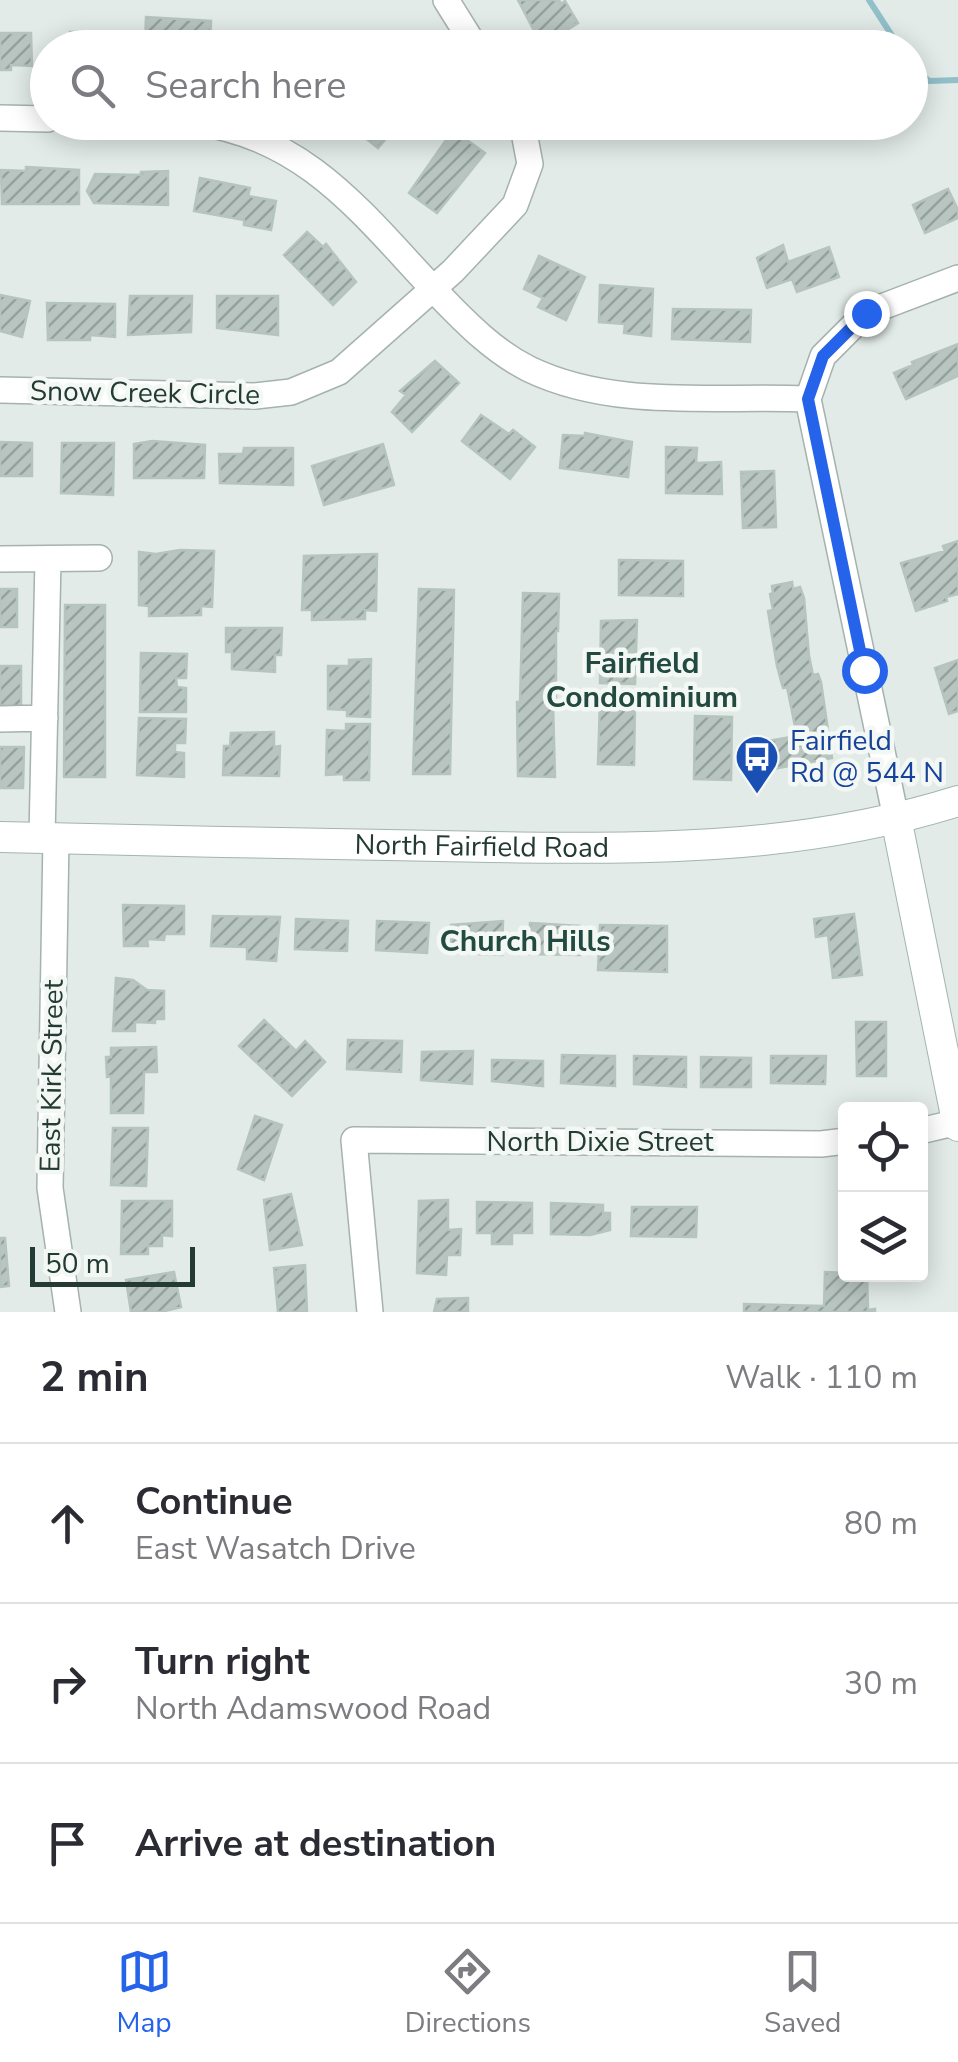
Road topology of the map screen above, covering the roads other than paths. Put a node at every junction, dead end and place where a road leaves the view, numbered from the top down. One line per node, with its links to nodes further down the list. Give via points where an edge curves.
1 (446, 0): 2 (street)
2 (465, 30)
3 (0, 118): 4 (street)
4 (30, 119)
5 (261, 140): 8 (street, via 312,168)
6 (525, 140): 8 (street, Snow Creek Circle, via 530,164 514,205)
7 (958, 278): 10 (street, via 866,313 823,356)
8 (433, 289): 9 (street, Snow Creek Circle, via 352,362 292,392); 10 (street, via 485,340 562,384 634,395)
9 (0, 390)
10 (808, 399): 17 (street)
11 (99, 558): 13 (street)
12 (0, 559): 13 (street)
13 (48, 559): 14 (street, East Kirk Street)
14 (45, 718): 15 (street); 19 (street, East Kirk Street)
15 (0, 719)
16 (958, 801): 17 (main road, North Fairfield Road)
17 (896, 818): 19 (main road, North Fairfield Road, via 798,838 686,848); 20 (main road)
18 (0, 837): 19 (main road, North Fairfield Road)
19 (50, 838): 23 (street, East Kirk Street, via 50,1188)
20 (958, 1124): 21 (street)
21 (928, 1129)
22 (838, 1142): 24 (street, North Dixie Street, via 354,1140)
23 (68, 1312)
24 (370, 1312)

